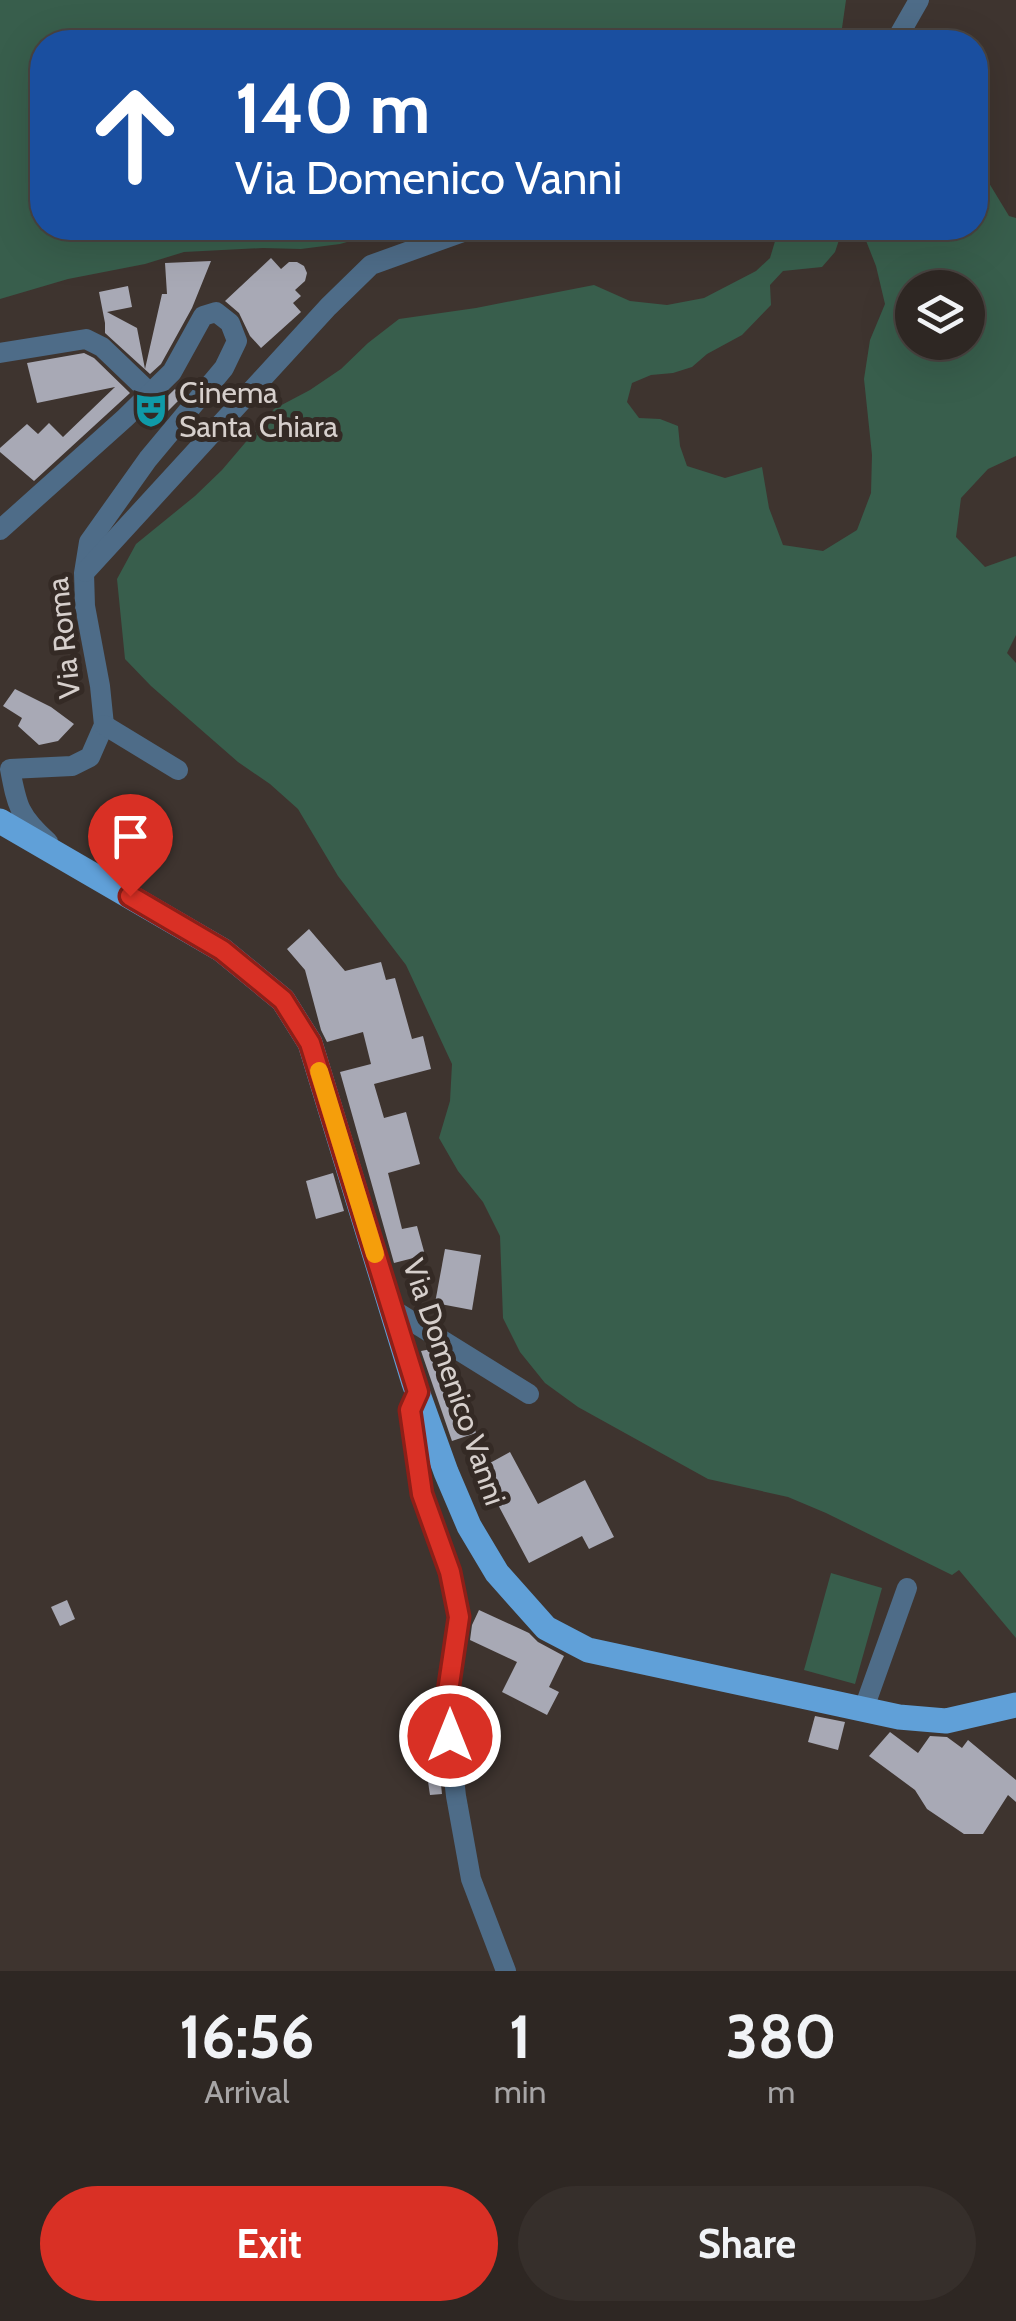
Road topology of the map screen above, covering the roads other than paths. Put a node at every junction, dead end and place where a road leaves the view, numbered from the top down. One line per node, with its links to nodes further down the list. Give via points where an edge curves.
1 (919, 0): 2 (street)
2 (902, 30)
3 (441, 240): 7 (street, via 371,265)
4 (0, 354): 5 (street, via 86,340)
5 (150, 394): 6 (street); 7 (street, Via Roma, via 172,372 202,316 216,312 230,323 236,341 224,368 89,542)
6 (0, 530)
7 (84, 573): 8 (street, Via Roma)
8 (104, 726): 9 (street, Via Roma, via 90,757 72,766); 10 (street)
9 (5, 769): 12 (street, Via Roma, via 17,808)
10 (178, 770)
11 (0, 821): 12 (main road, Via Domenico Vanni)
12 (68, 860): 13 (main road, Via Domenico Vanni, via 222,950 283,1000 310,1043)
13 (392, 1309): 14 (main road, Via Domenico Vanni); 15 (street)
14 (418, 1392): 18 (main road, Via Domenico Vanni, via 469,1526 497,1573 546,1628 588,1650); 19 (street, via 410,1410 422,1494 459,1617 446,1705 456,1796 471,1878)
15 (529, 1394)
16 (907, 1588): 18 (street)
17 (1016, 1705): 18 (main road, Via Domenico Vanni, via 946,1721)
18 (862, 1711)
19 (506, 1971)

